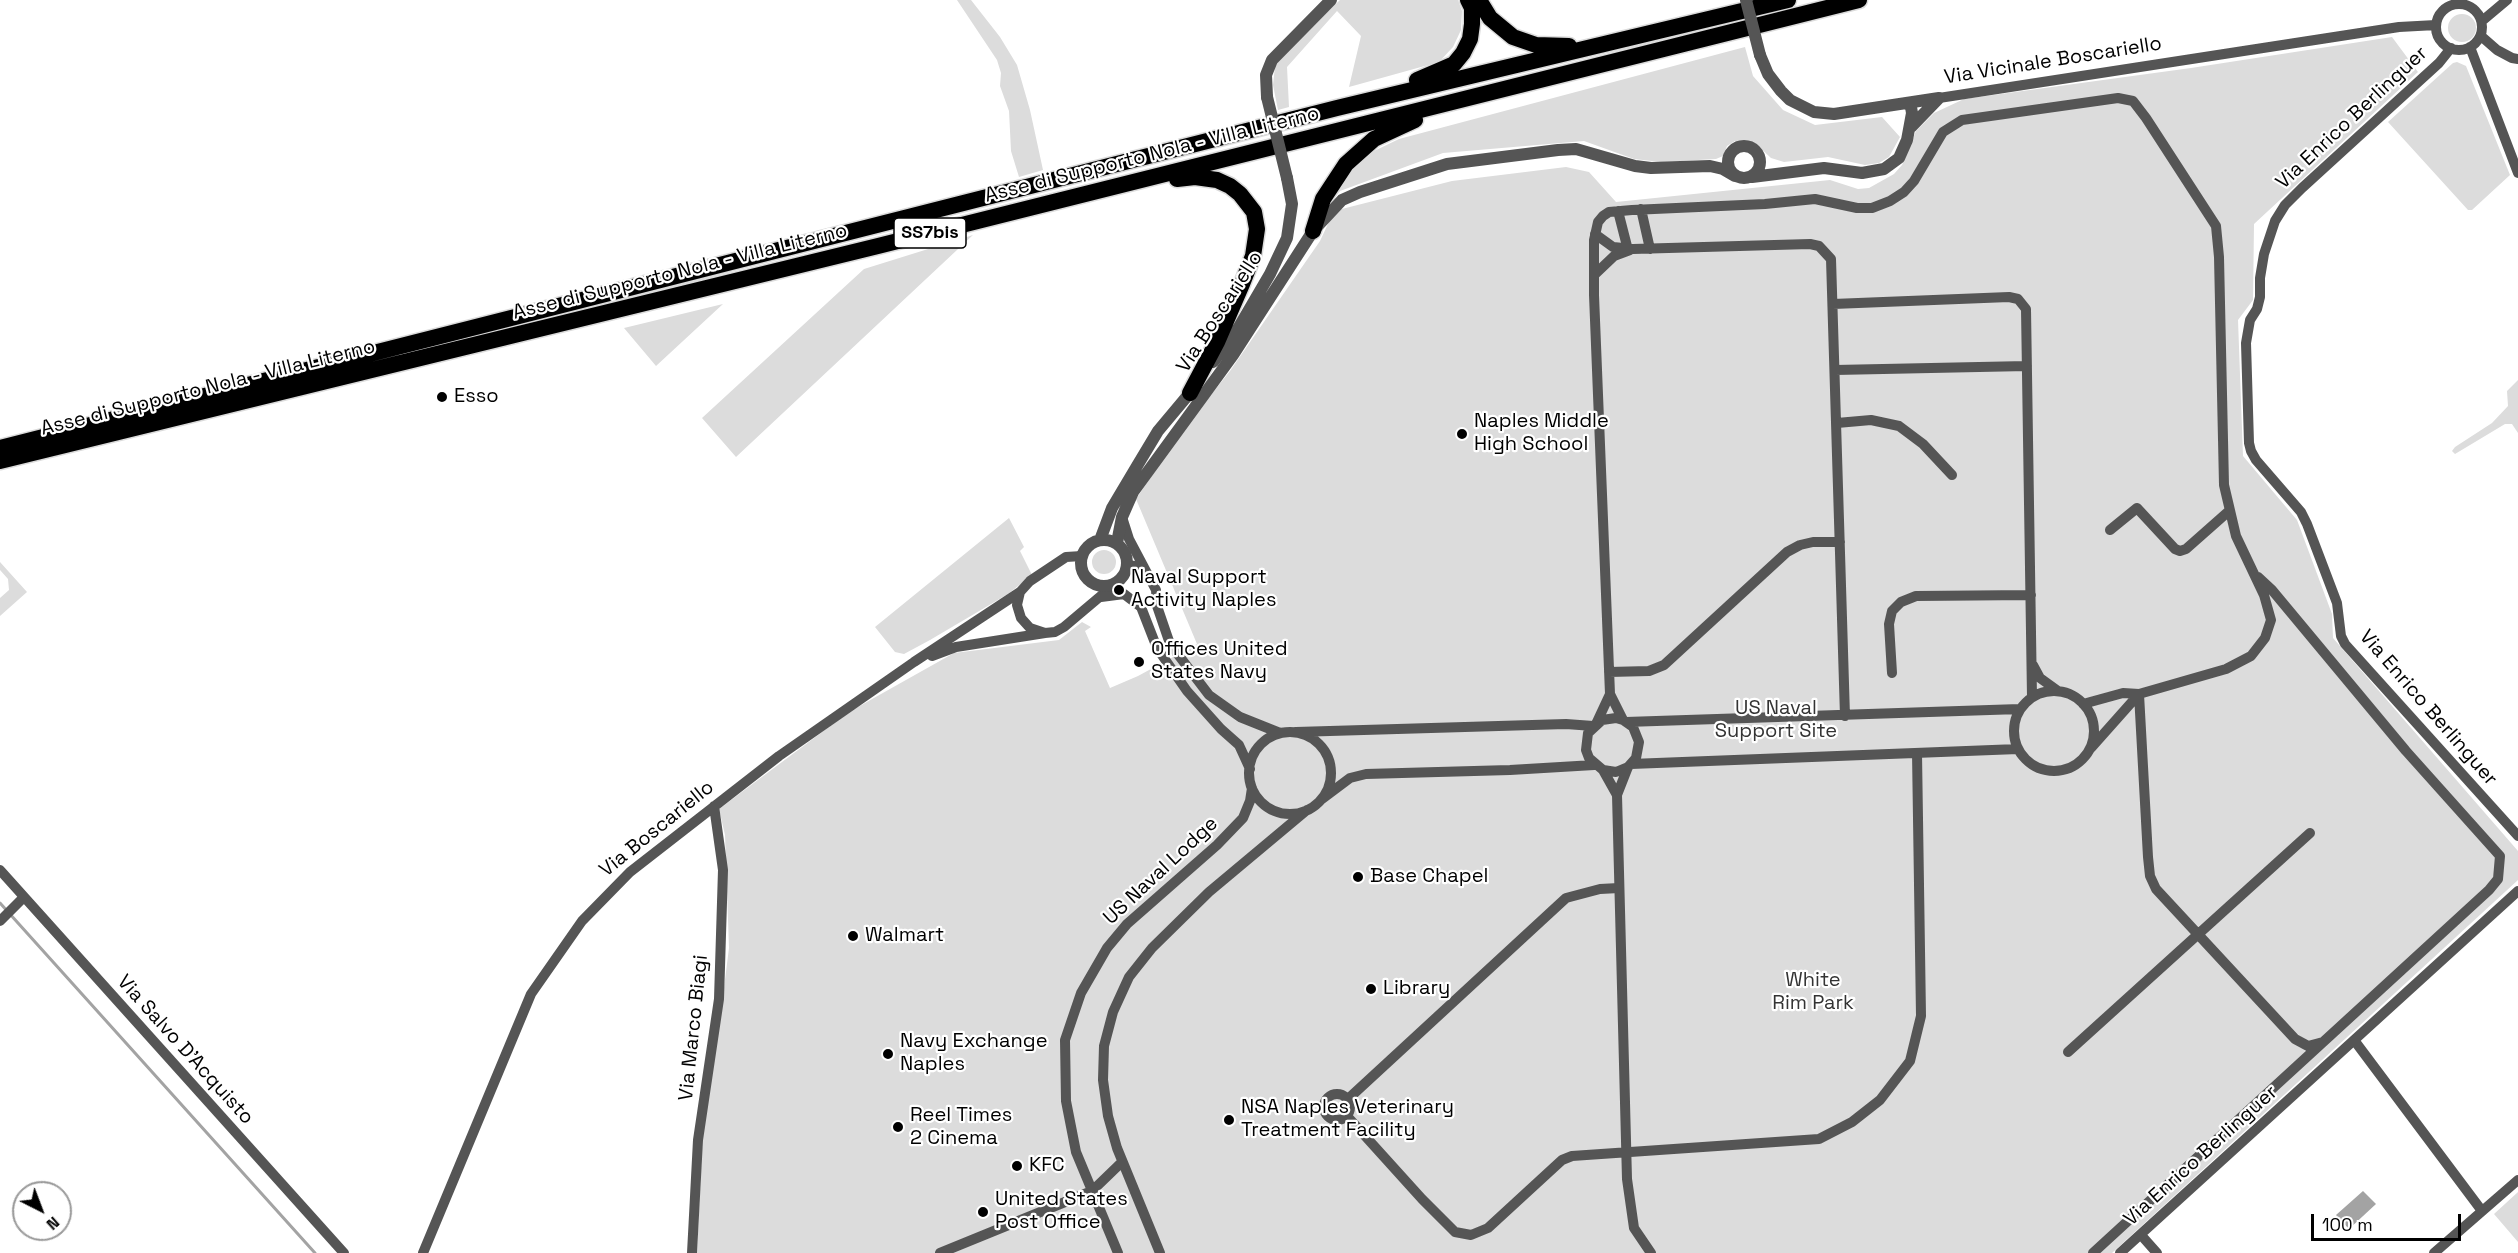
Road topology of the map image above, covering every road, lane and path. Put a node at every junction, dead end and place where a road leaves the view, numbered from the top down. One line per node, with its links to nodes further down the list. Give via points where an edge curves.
1 (1331, 0): 34 (street, Via Boscariello, bridge, via 1272,60 1266,75 1267,97 1292,204 1280,256 1239,327)
2 (1468, 0): 18 (highway, via 1472,8 1470,39 1454,64)
3 (1479, 0): 11 (highway, via 1490,18 1513,37 1536,45 1560,47)
4 (1746, 0): 17 (street, Via Vicinale Boscariello, bridge, via 1768,74 1790,100 1814,112 1834,114)
5 (1788, 0): 11 (highway, Asse di Supporto Nola - Villa Literno / SS7bis)
6 (1859, 0): 15 (highway, Asse di Supporto Nola - Villa Literno / SS7bis)
7 (2507, 0): 8 (street)
8 (2482, 21): 9 (street, via 2474,9 2461,3 2441,12); 10 (street)
9 (2436, 25): 13 (street, via 2438,37); 16 (street, Via Vicinale Boscariello, via 2399,27)
10 (2481, 36): 12 (street); 14 (street, via 2497,50)
11 (1632, 38): 18 (highway, Asse di Supporto Nola - Villa Literno / SS7bis)
12 (2470, 47): 13 (street); 20 (street)
13 (2451, 48): 81 (street, Via Enrico Berlinguer, via 2432,70 2302,188 2275,221 2264,254 2260,297 2246,343 2249,443 2256,460 2307,524 2337,603 2345,644)
14 (2518, 59)
15 (1511, 86): 23 (highway, Asse di Supporto Nola - Villa Literno / SS7bis); 26 (highway, via 1399,125 1374,139 1346,164 1323,199)
16 (1939, 98): 17 (street, Via Vicinale Boscariello); 19 (street)
17 (1907, 103): 19 (street, via 1912,113)
18 (1337, 108): 36 (highway, Asse di Supporto Nola - Villa Literno / SS7bis)
19 (1908, 131): 22 (street, via 1899,158 1874,173 1824,168)
20 (2518, 173)
21 (1736, 176): 22 (street); 22 (street, via 1728,167 1728,157 1734,148 1744,145 1754,148 1760,158 1759,169); 26 (street, Via Boscariello, via 1710,166 1635,166 1576,149 1505,155 1447,164 1360,192 1342,200)
22 (1752, 177)
23 (1096, 191): 34 (highway, via 1195,177 1230,186 1254,212 1257,230 1253,256 1217,342); 37 (highway, Asse di Supporto Nola - Villa Literno / SS7bis)
24 (1641, 209): 25 (street); 29 (street); 39 (street, via 1815,199 1872,208 1904,192 1943,132 1962,120 2118,98 2133,101 2216,226 2220,257 2224,485)
25 (1618, 211): 27 (street, via 1603,216); 28 (street)
26 (1313, 231): 40 (street, Via Boscariello, via 1233,355 1133,492)
27 (1595, 234): 28 (street, via 1613,247); 30 (street)
28 (1629, 249): 29 (street); 30 (street, via 1614,256)
29 (1650, 249): 31 (street, via 1819,246 1831,259)
30 (1594, 275): 56 (street)
31 (1833, 304): 32 (street, via 2018,299 2026,309); 33 (street)
32 (2027, 366): 33 (street); 51 (street)
33 (1835, 370): 35 (street)
34 (1190, 393): 42 (street, Via Boscariello, via 1158,431 1112,508)
35 (1837, 423): 38 (street, via 1871,420 1899,426 1923,444); 43 (street)
36 (0, 448)
37 (0, 461)
38 (1952, 475)
39 (2229, 511): 41 (street, via 2180,551 2137,507); 48 (street, via 2236,536)
40 (1122, 517): 44 (street, Via Boscariello); 47 (street)
41 (2110, 530)
42 (1100, 540): 44 (street); 45 (street, via 1088,546)
43 (1840, 542): 56 (street, via 1813,542 1787,552 1664,665 1649,671); 64 (street)
44 (1117, 543): 46 (street)
45 (1082, 556): 49 (street, via 1081,566 1088,579 1101,586); 50 (street, Via Boscariello, via 1066,557)
46 (1128, 565): 47 (street); 49 (street)
47 (1143, 567): 68 (street, via 1156,590 1157,606 1170,644 1209,695 1240,717)
48 (2254, 572): 60 (street, via 2271,620 2265,638 2250,656 2226,669); 90 (street, via 2500,856 2498,879 2489,890)
49 (1115, 584): 52 (street, Via Boscariello)
50 (1020, 592): 53 (street, via 1017,605 1021,618 1030,628); 54 (street, Via Boscariello)
51 (2031, 595): 55 (street); 57 (street, via 1916,596 1901,602 1892,611 1890,624)
52 (1101, 597): 53 (street, Via Boscariello, via 1064,627); 74 (street, via 1124,594 1140,607 1157,648 1187,691 1239,745)
53 (1045, 633): 54 (street, Via Boscariello, via 956,647)
54 (914, 662): 78 (street, Via Boscariello)
55 (2031, 662): 58 (street, via 2040,678); 61 (street)
56 (1609, 672): 59 (street)
57 (1892, 673)
58 (2058, 691): 61 (street); 62 (street)
59 (1610, 694): 65 (street); 66 (street)
60 (2139, 694): 62 (street, via 2123,693); 71 (street); 87 (street, via 2150,876 2156,889)
61 (2032, 697): 63 (street)
62 (2083, 704): 71 (street, via 2090,713 2093,736)
63 (2020, 710): 64 (street); 69 (street, via 2014,736)
64 (1845, 716): 65 (street)
65 (1624, 721): 66 (street, via 1609,718); 72 (street, via 1633,727 1639,742)
66 (1594, 725): 67 (street); 73 (street, via 1586,741 1589,758)
67 (1296, 732): 68 (street); 77 (street, via 1318,743 1330,764 1331,776)
68 (1280, 733): 74 (street, via 1260,746)
69 (2018, 749): 70 (street); 71 (street, via 2036,767 2049,770 2068,767)
70 (1917, 753): 72 (street); 95 (street, via 1922,1016 1910,1061 1880,1100 1852,1122 1819,1139)
71 (2084, 757)
72 (1630, 766): 73 (street, via 1616,772); 76 (street)
73 (1598, 767): 76 (street); 77 (street, via 1366,774 1350,778)
74 (1250, 768): 75 (street)
75 (1252, 788): 79 (street, via 1264,803 1281,813); 98 (street, US Naval Lodge, via 1243,818 1127,924 1107,948 1081,993 1065,1040 1066,1101 1076,1152)
76 (1617, 795): 83 (street)
77 (1322, 799): 79 (street)
78 (714, 806): 102 (street, Via Boscariello, via 630,872 582,921 531,994); 103 (street, Via Marco Biagi, via 723,870 719,999 698,1140)
79 (1307, 810): 96 (street, via 1209,892 1152,948 1129,977 1113,1012 1104,1046 1108,1116)
80 (2310, 833): 87 (street)
81 (2518, 836)
82 (0, 870): 85 (street, Via Salvo D'Acquisto)
83 (1619, 888): 93 (street, via 1566,898); 95 (street)
84 (2518, 891): 89 (street, Via Enrico Berlinguer)
85 (21, 901): 86 (street); 101 (street, Via Salvo D'Acquisto)
86 (0, 921)
87 (2198, 934): 88 (street); 91 (street)
88 (2295, 1039): 90 (street, via 2308,1046); 92 (street, via 2298,1048)
89 (2355, 1040): 99 (street); 100 (street, Via Enrico Berlinguer)
90 (2325, 1041): 92 (street)
91 (2068, 1052)
92 (2294, 1071): 108 (street)
93 (1348, 1099): 94 (street); 94 (street, via 1334,1094 1324,1106 1332,1119)
94 (1347, 1116): 95 (street, via 1455,1232 1471,1235 1488,1228 1562,1160)
95 (1626, 1151): 107 (street, via 1634,1228)
96 (1122, 1162): 98 (street); 106 (street)
97 (2518, 1179): 99 (street)
98 (1092, 1191): 104 (street); 105 (street, US Naval Lodge)
99 (2482, 1211): 111 (street)
100 (2141, 1236): 109 (street, Via Enrico Berlinguer); 110 (street)
101 (344, 1253)
102 (423, 1253)
103 (692, 1253)
104 (940, 1253)
105 (1118, 1253)
106 (1160, 1253)
107 (1651, 1253)
108 (2093, 1253)
109 (2120, 1253)
110 (2157, 1253)
111 (2434, 1253)

